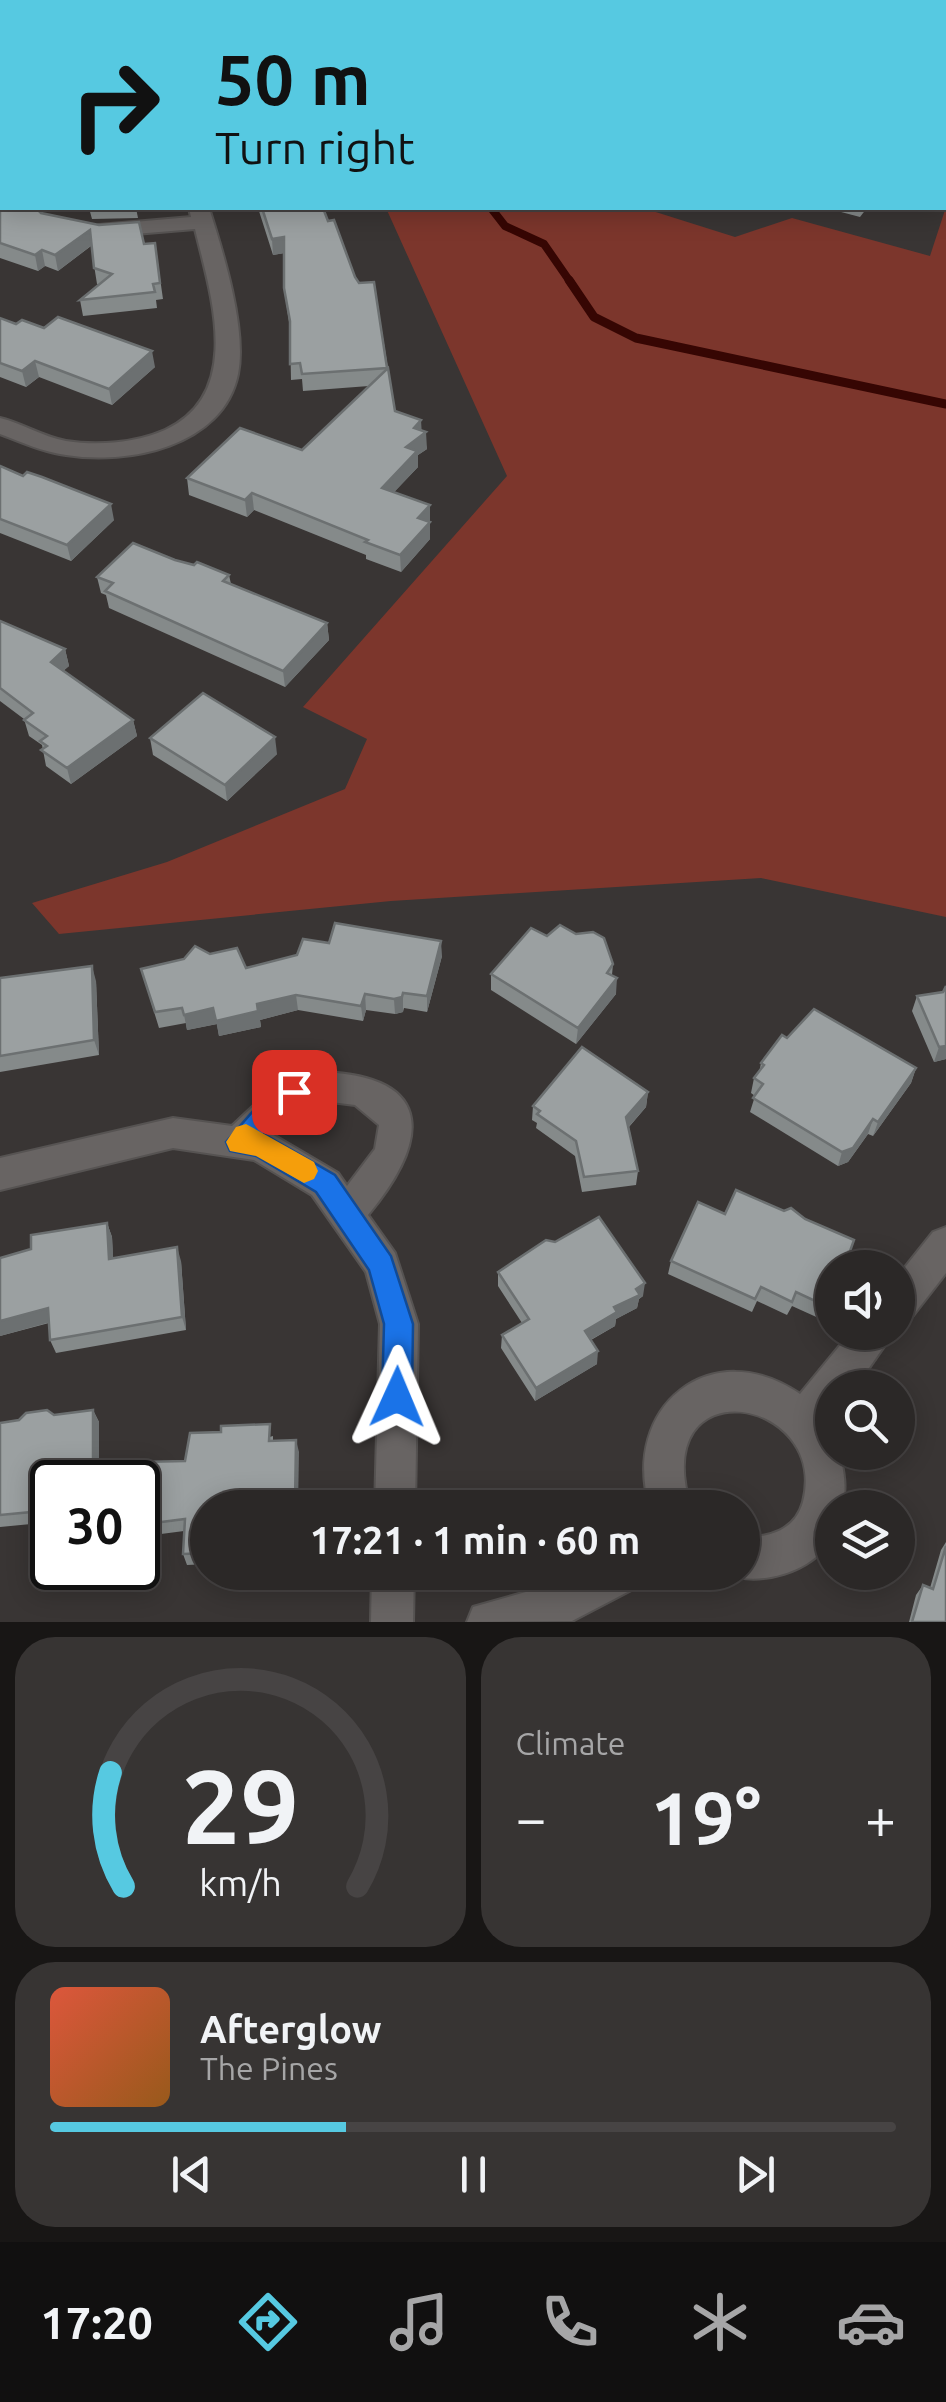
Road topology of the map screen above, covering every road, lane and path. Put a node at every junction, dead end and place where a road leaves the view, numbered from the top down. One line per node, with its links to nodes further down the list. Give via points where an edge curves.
1 (201, 215): 2 (street, via 103,232); 3 (street, via 228,369 214,403 189,428 135,448 64,448)
2 (69, 226)
3 (0, 425)
4 (240, 1142): 5 (street, via 173,1133); 6 (street, via 261,1145 326,1184); 6 (street, via 277,1102 317,1084 349,1086 374,1097 393,1118 397,1138)
5 (0, 1174)
6 (346, 1214): 11 (street, via 382,1265 398,1324)
7 (946, 1244): 8 (street)
8 (915, 1283)
9 (861, 1350): 10 (street)
10 (803, 1422): 12 (street, via 756,1394 730,1390 693,1404 668,1432 660,1457); 13 (street, via 819,1446 826,1501 816,1526 796,1546)
11 (394, 1490)
12 (664, 1490)
13 (760, 1558)
14 (393, 1590): 16 (street)
15 (590, 1590): 17 (street)
16 (392, 1622)
17 (488, 1622)

